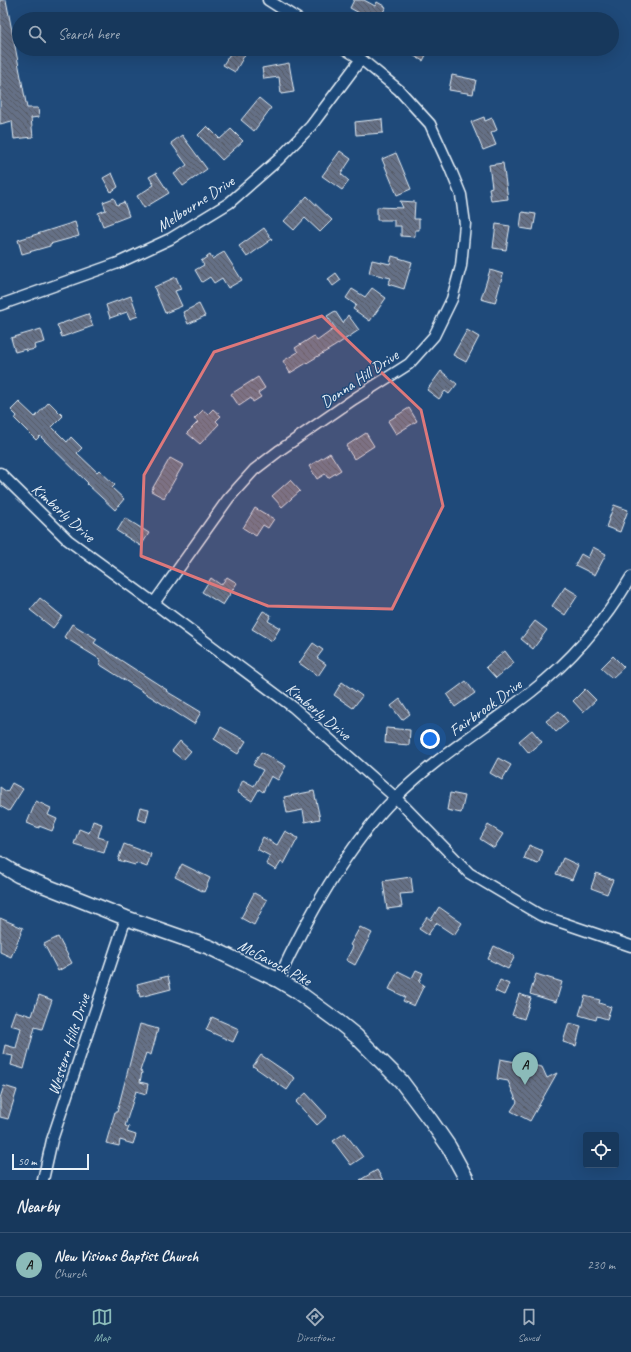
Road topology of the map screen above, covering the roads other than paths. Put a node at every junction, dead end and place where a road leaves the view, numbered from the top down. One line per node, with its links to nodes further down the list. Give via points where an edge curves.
1 (268, 0): 2 (street)
2 (287, 12)
3 (356, 56): 4 (street, Donna Hill Drive)
4 (361, 59): 5 (street, Melbourne Drive, via 311,126 280,159 229,203 170,239 124,260); 8 (street, Donna Hill Drive, via 399,90 430,124 460,196 465,224 461,266 452,299 434,336 409,364 348,403 254,470 228,499)
5 (0, 305)
6 (0, 473): 8 (street, Kimberly Drive, via 68,540)
7 (631, 577): 9 (street, Fairbrook Drive, via 608,613 576,651 551,675 446,754)
8 (154, 603): 9 (street, Kimberly Drive, via 293,708)
9 (396, 798): 12 (street, Kimberly Drive, via 469,873 540,915); 13 (street, Fairbrook Drive, via 382,812 328,888)
10 (0, 864): 11 (main road, McGavock Pike, via 18,875)
11 (126, 918): 13 (main road, McGavock Pike, via 208,947); 14 (street, Western Hills Drive, via 52,1140)
12 (631, 946)
13 (278, 980): 15 (main road, McGavock Pike, via 312,1001 340,1023 388,1067 425,1112 449,1147)
14 (43, 1180)
15 (467, 1180)

